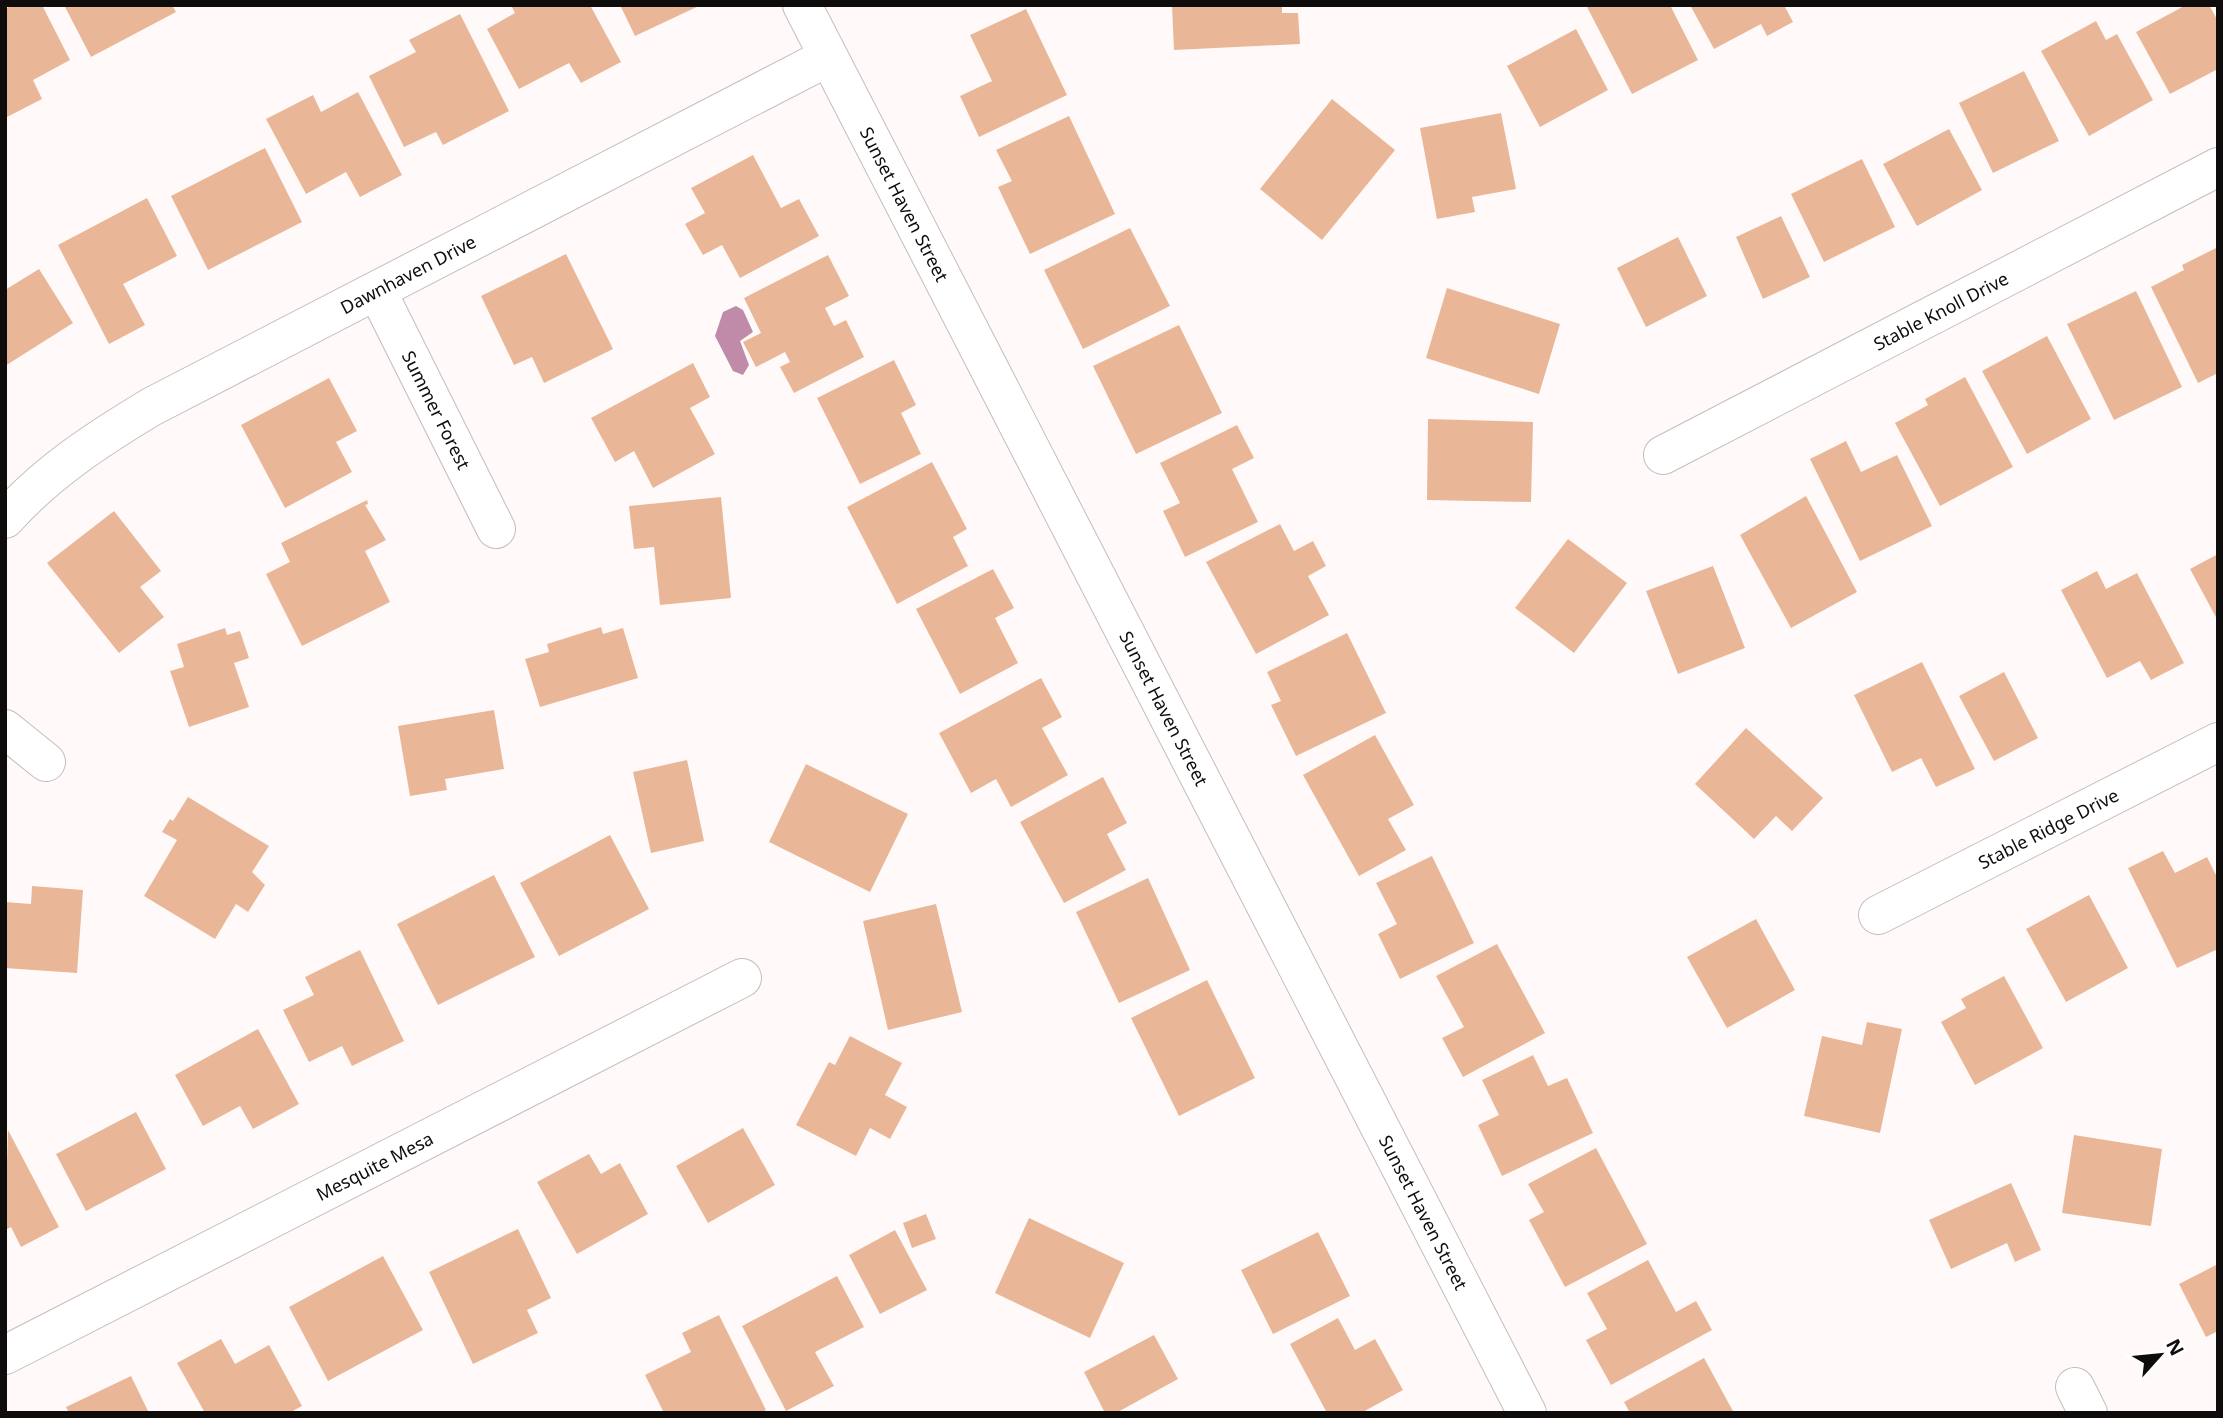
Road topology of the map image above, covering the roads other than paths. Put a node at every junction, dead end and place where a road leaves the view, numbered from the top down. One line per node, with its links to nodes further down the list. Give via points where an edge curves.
1 (802, 5): 2 (street, Sunset Haven Street)
2 (828, 57): 4 (street, Dawnhaven Drive); 14 (street, Sunset Haven Street)
3 (2218, 167): 5 (street, Stable Knoll Drive)
4 (377, 291): 6 (street, Dawnhaven Drive, via 104,435 60,467); 7 (street, Summer Forest)
5 (1663, 455)
6 (5, 519)
7 (496, 529)
8 (5, 729): 10 (street)
9 (2218, 742): 11 (street, Stable Ridge Drive)
10 (46, 762)
11 (1878, 915)
12 (742, 978): 13 (street, Mesquite Mesa)
13 (5, 1355)
14 (1527, 1413)

